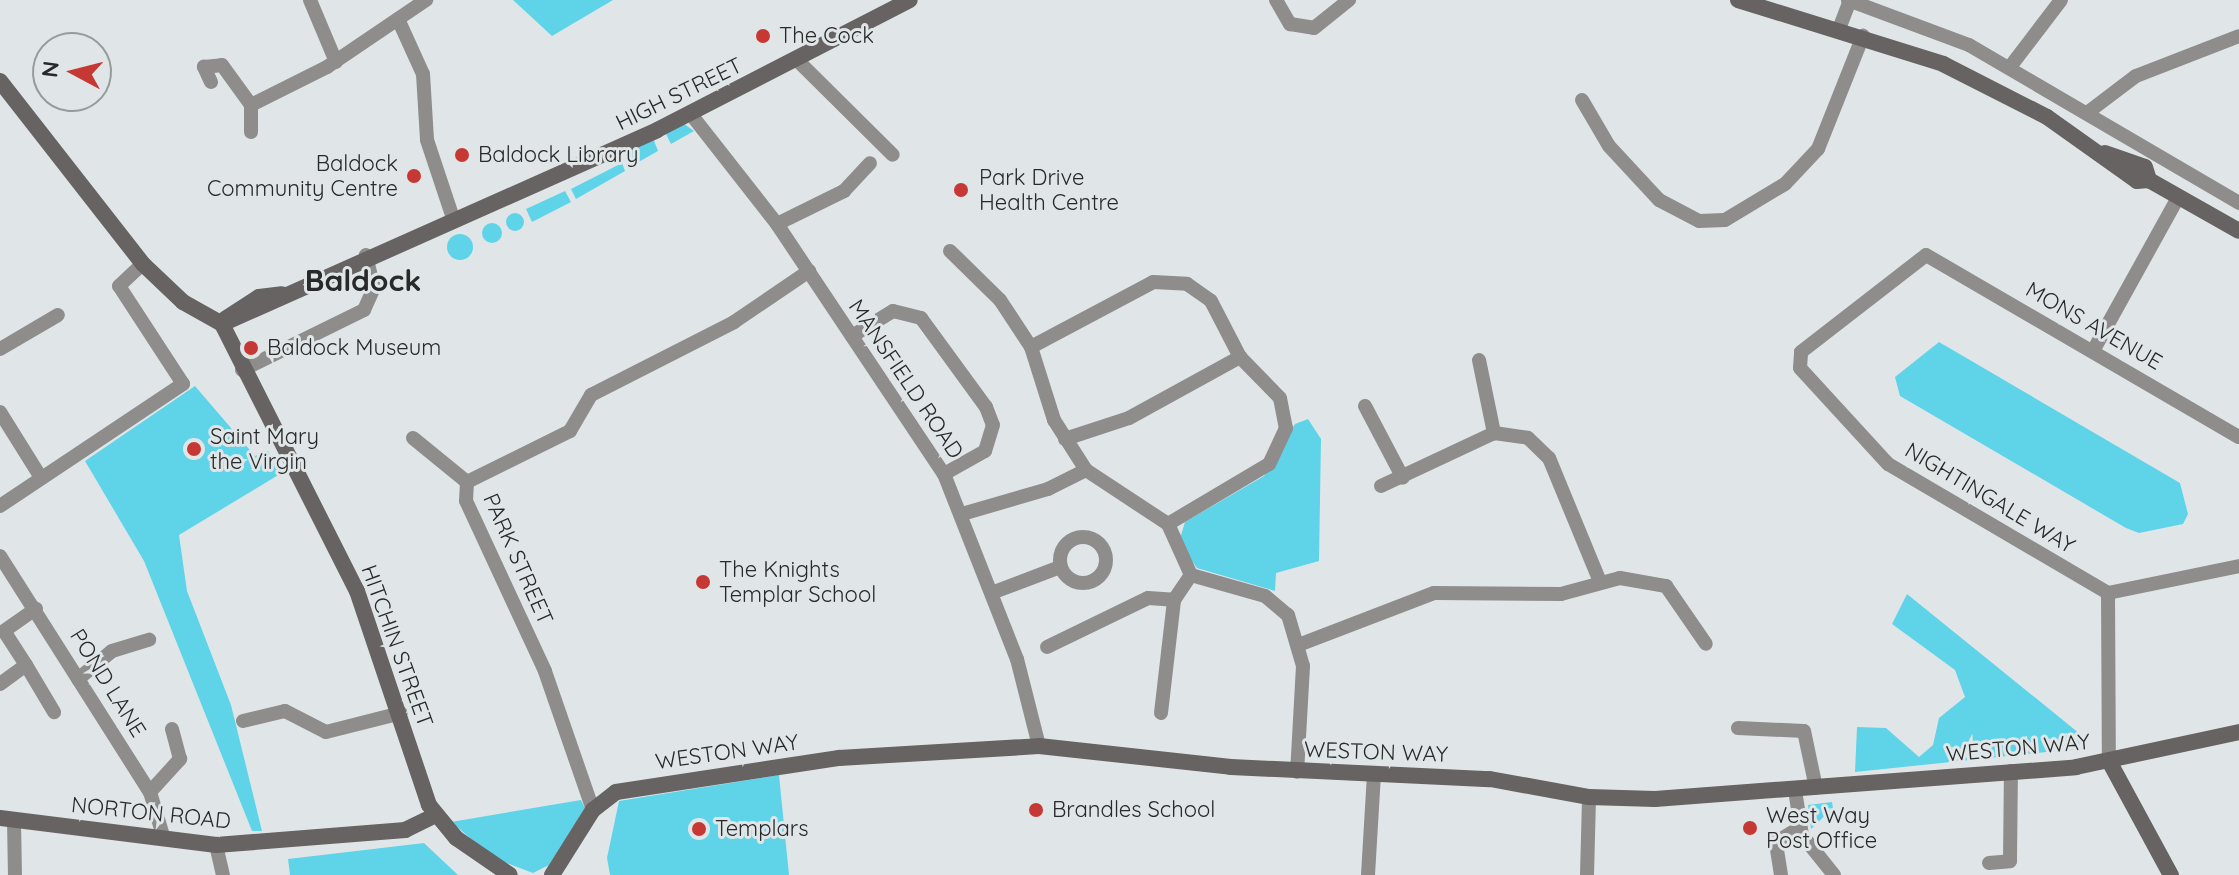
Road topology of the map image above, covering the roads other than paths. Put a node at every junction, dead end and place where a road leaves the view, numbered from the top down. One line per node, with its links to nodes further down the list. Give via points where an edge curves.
1 (310, 0): 14 (street)
2 (426, 0): 9 (street)
3 (910, 0): 13 (street, HIGH STREET)
4 (1276, 0): 5 (street, via 1290,24 1314,28)
5 (1349, 0)
6 (1738, 0): 10 (street)
7 (1849, 0): 10 (street); 15 (street, via 1945,33)
8 (2061, 0): 15 (street)
9 (398, 19): 14 (street); 29 (street, via 423,74 427,140)
10 (1839, 29): 11 (street)
11 (1863, 36): 19 (street, via 1818,149 1785,184 1725,220 1699,221 1659,200 1609,146); 23 (street, via 1943,64)
12 (2239, 36): 22 (street, via 2136,76)
13 (796, 59): 21 (street, HIGH STREET); 25 (street)
14 (336, 62): 20 (street)
15 (2010, 67): 18 (street)
16 (0, 81): 34 (street)
17 (211, 82): 20 (street, via 204,67 222,65)
18 (2059, 96): 22 (street); 23 (street)
19 (1582, 100)
20 (251, 105): 24 (street)
21 (690, 113): 29 (street, HIGH STREET); 30 (street, MANSFIELD ROAD)
22 (2087, 113): 28 (street)
23 (2047, 117): 27 (street, via 2105,153 2114,168)
24 (251, 132)
25 (893, 155)
26 (870, 163): 30 (street, via 844,191)
27 (2179, 196): 31 (street); 41 (street)
28 (2239, 203)
29 (453, 218): 33 (street, HIGH STREET)
30 (777, 224): 35 (street, MANSFIELD ROAD)
31 (2239, 231)
32 (950, 251): 39 (street, via 1000,300)
33 (366, 255): 37 (street, HIGH STREET); 45 (street, via 374,288 364,310)
34 (143, 264): 37 (street); 54 (street, via 119,286 183,384)
35 (809, 271): 38 (street, MANSFIELD ROAD); 56 (street, PARK STREET, via 734,322 591,395 570,431)
36 (58, 315): 40 (street)
37 (222, 324): 45 (street, HITCHIN STREET)
38 (852, 336): 53 (street, MANSFIELD ROAD); 53 (street, via 893,311 921,318 986,407 993,425 985,451)
39 (1031, 347): 42 (street, via 1141,287 1178,282 1211,301); 51 (street)
40 (0, 349)
41 (2093, 351): 43 (street, MONS AVENUE, via 1926,255); 49 (street, MONS AVENUE)
42 (1240, 357): 51 (street, via 1129,418); 60 (street, via 1280,398 1283,439 1269,464 1232,492)
43 (1799, 357): 67 (street, NIGHTINGALE WAY, via 1800,368 1888,464)
44 (1479, 360): 48 (street)
45 (242, 370): 78 (street, HITCHIN STREET, via 347,570)
46 (1365, 406): 55 (street)
47 (0, 412): 54 (street)
48 (1494, 433): 55 (street); 65 (street, via 1528,438 1549,458)
49 (2239, 437)
50 (413, 438): 56 (street)
51 (1065, 439): 52 (street)
52 (1086, 470): 59 (street); 60 (street)
53 (944, 474): 59 (street, MANSFIELD ROAD)
54 (40, 476): 58 (street)
55 (1403, 478): 57 (street)
56 (467, 482): 93 (street, PARK STREET, via 466,501 545,671)
57 (1381, 486)
58 (0, 506)
59 (962, 514): 66 (street, MANSFIELD ROAD)
60 (1168, 524): 64 (street, via 1172,546)
61 (0, 556): 69 (street, POND LANE)
62 (2239, 566): 67 (street)
63 (1060, 567): 66 (street)
64 (1191, 575): 68 (street); 71 (street, via 1272,599)
65 (1600, 582): 71 (street, via 1561,594 1434,593); 72 (street, via 1637,578 1666,586)
66 (994, 592): 84 (street, MANSFIELD ROAD)
67 (2108, 593): 85 (street)
68 (1174, 600): 73 (street, via 1148,598); 79 (street)
69 (36, 609): 74 (street, via 4,631); 75 (street, POND LANE)
70 (149, 640): 75 (street, via 112,651)
71 (1301, 644): 87 (street)
72 (1706, 644)
73 (1047, 647)
74 (26, 665): 76 (street); 77 (street)
75 (78, 679): 91 (street, POND LANE)
76 (0, 684)
77 (54, 712)
78 (401, 713): 80 (street, via 326,732 285,711); 94 (street, HITCHIN STREET)
79 (1161, 713)
80 (243, 721)
81 (1738, 728): 89 (street, via 1804,731)
82 (172, 729): 91 (street, via 180,759)
83 (2239, 732): 85 (street, WESTON WAY)
84 (1039, 746): 87 (street, WESTON WAY); 93 (street, WESTON WAY, via 839,758 696,778 616,792)
85 (2109, 761): 86 (street, WESTON WAY); 108 (street)
86 (2011, 771): 89 (street, WESTON WAY); 99 (street, via 2010,861)
87 (1297, 772): 88 (street, WESTON WAY)
88 (1374, 774): 92 (street, WESTON WAY, via 1490,779); 104 (street)
89 (1816, 788): 90 (street, WESTON WAY)
90 (1795, 790): 92 (street, WESTON WAY); 96 (street)
91 (150, 792): 97 (street, POND LANE)
92 (1589, 797): 105 (street)
93 (593, 810): 103 (street, WESTON WAY)
94 (436, 815): 98 (street, NORTON ROAD, via 405,830); 102 (street, HITCHIN STREET, via 479,858)
95 (7, 819): 97 (street, NORTON ROAD); 100 (street)
96 (1799, 828): 106 (street, via 1776,842); 107 (street)
97 (164, 839): 98 (street, NORTON ROAD)
98 (216, 845): 101 (street)
99 (1989, 863)
100 (15, 875)
101 (223, 875)
102 (510, 875)
103 (552, 875)
104 (1368, 875)
105 (1587, 875)
106 (1781, 875)
107 (1834, 875)
108 (2171, 875)

